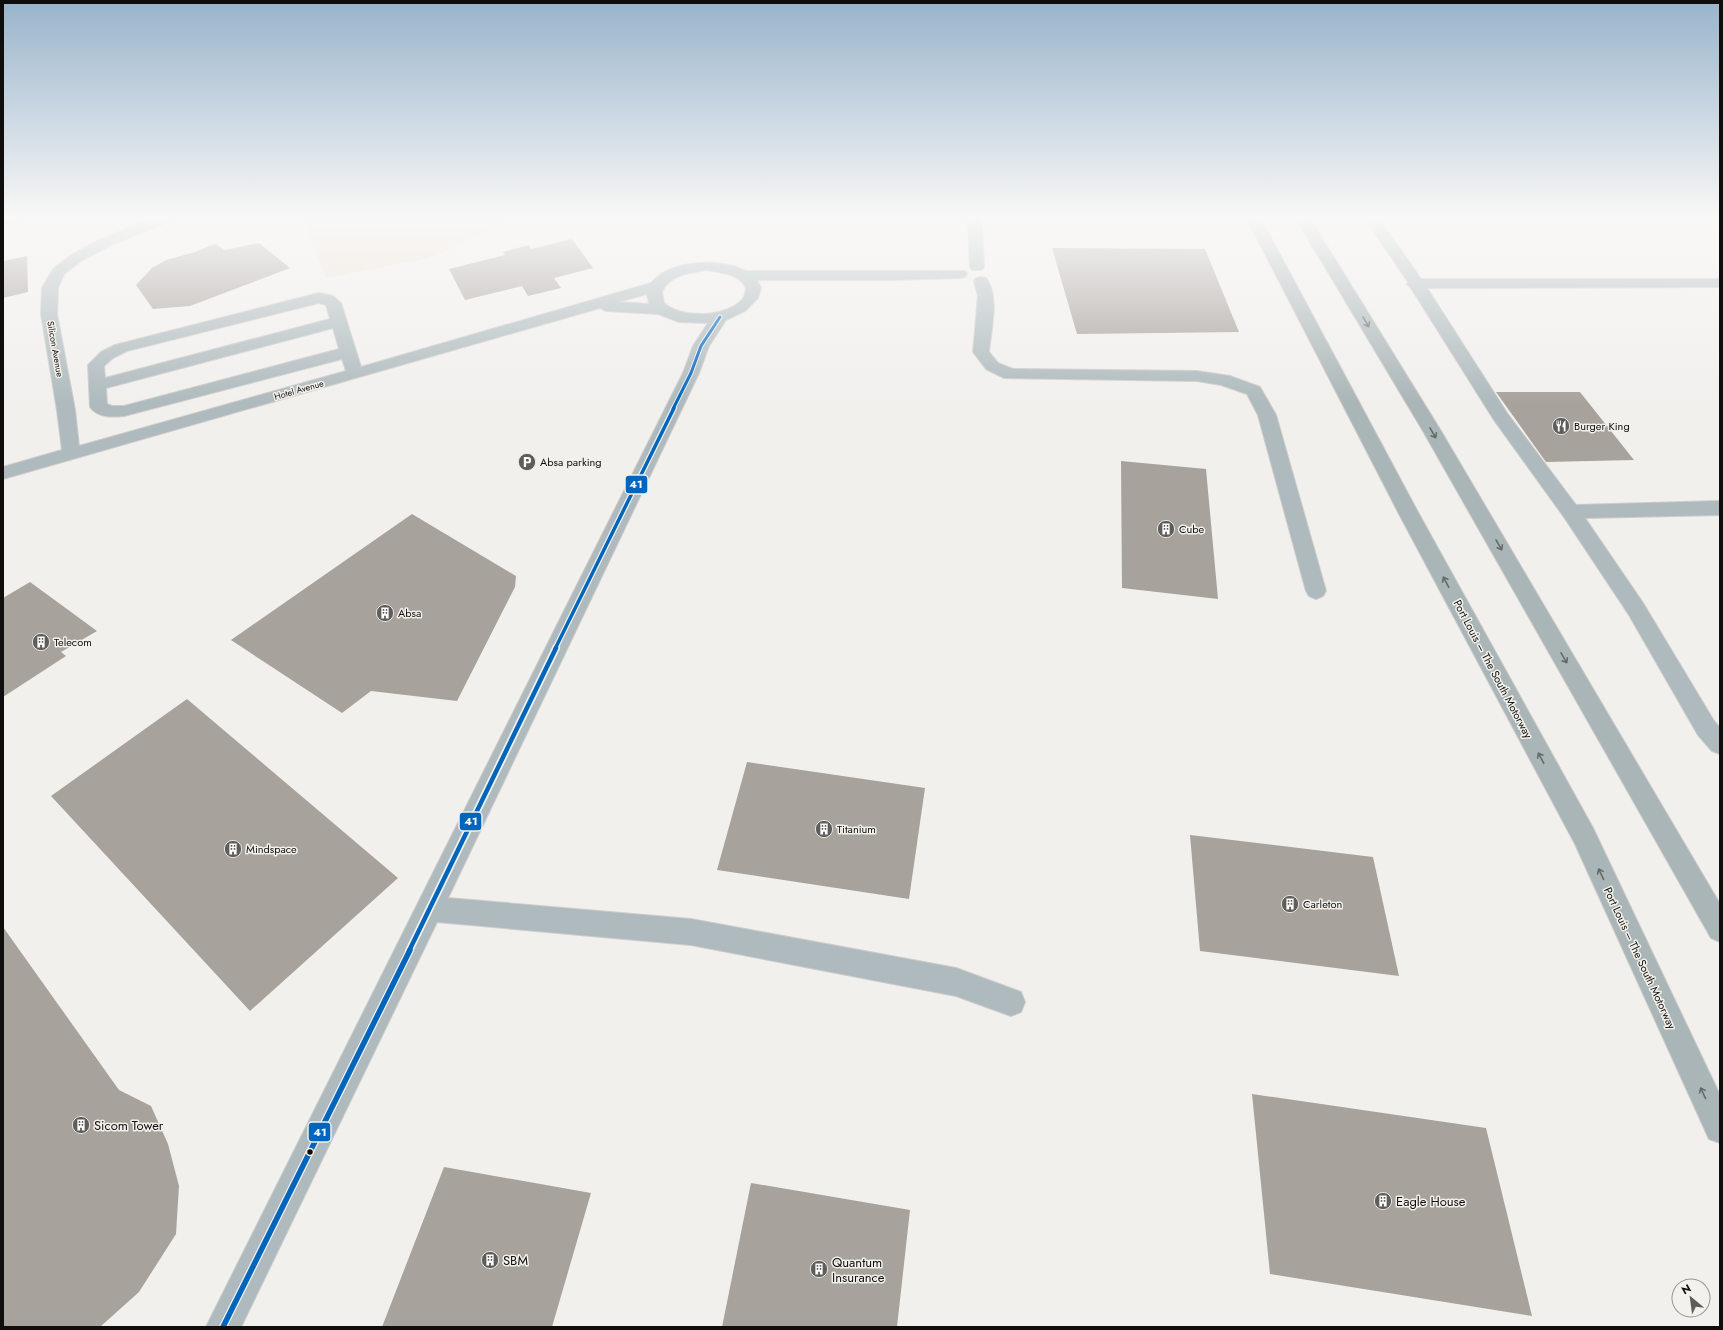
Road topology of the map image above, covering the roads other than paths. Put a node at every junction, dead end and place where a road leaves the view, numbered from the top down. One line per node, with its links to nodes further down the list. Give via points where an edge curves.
1 (54, 279): 22 (street, Silicon Avenue, via 50,288 49,314)
2 (664, 279): 11 (street)
3 (749, 279): 12 (street, via 754,290)
4 (790, 279): 12 (street)
5 (981, 279): 26 (street, via 986,296 981,352 992,366 1010,374 1197,376 1224,380 1254,391 1267,415)
6 (1286, 279): 31 (highway, Port Louis – The South Motorway, one-way to 6, via 1584,836 1409,514)
7 (1340, 279): 29 (highway, one-way to 29, via 1432,431)
8 (1411, 279): 10 (street)
9 (1720, 283): 10 (street)
10 (1414, 284): 25 (street, via 1500,416)
11 (657, 286): 13 (street, Hotel Avenue); 14 (street, via 654,294 655,303)
12 (763, 292): 15 (street, via 745,306)
13 (594, 305): 14 (street, Hotel Avenue); 20 (street, Hotel Avenue)
14 (662, 310): 16 (street, Hotel Avenue, via 673,316)
15 (720, 317): 16 (street, Hotel Avenue); 18 (street)
16 (688, 319): 18 (street)
17 (339, 322): 19 (street); 21 (street); 21 (street, via 334,303 328,298 319,298 121,348 107,355 96,365)
18 (701, 346): 28 (street, via 691,373)
19 (348, 352): 20 (street); 21 (street, via 124,411 109,412 99,407)
20 (355, 374): 22 (street, Hotel Avenue)
21 (98, 385)
22 (71, 454): 23 (street, Hotel Avenue)
23 (3, 473)
24 (1720, 508): 25 (street)
25 (1571, 512): 27 (street)
26 (1316, 591)
27 (1715, 734)
28 (430, 909): 30 (street, via 690,932 956,982); 32 (street)
29 (1720, 929)
30 (1011, 1002)
31 (1720, 1128)
32 (223, 1327)

